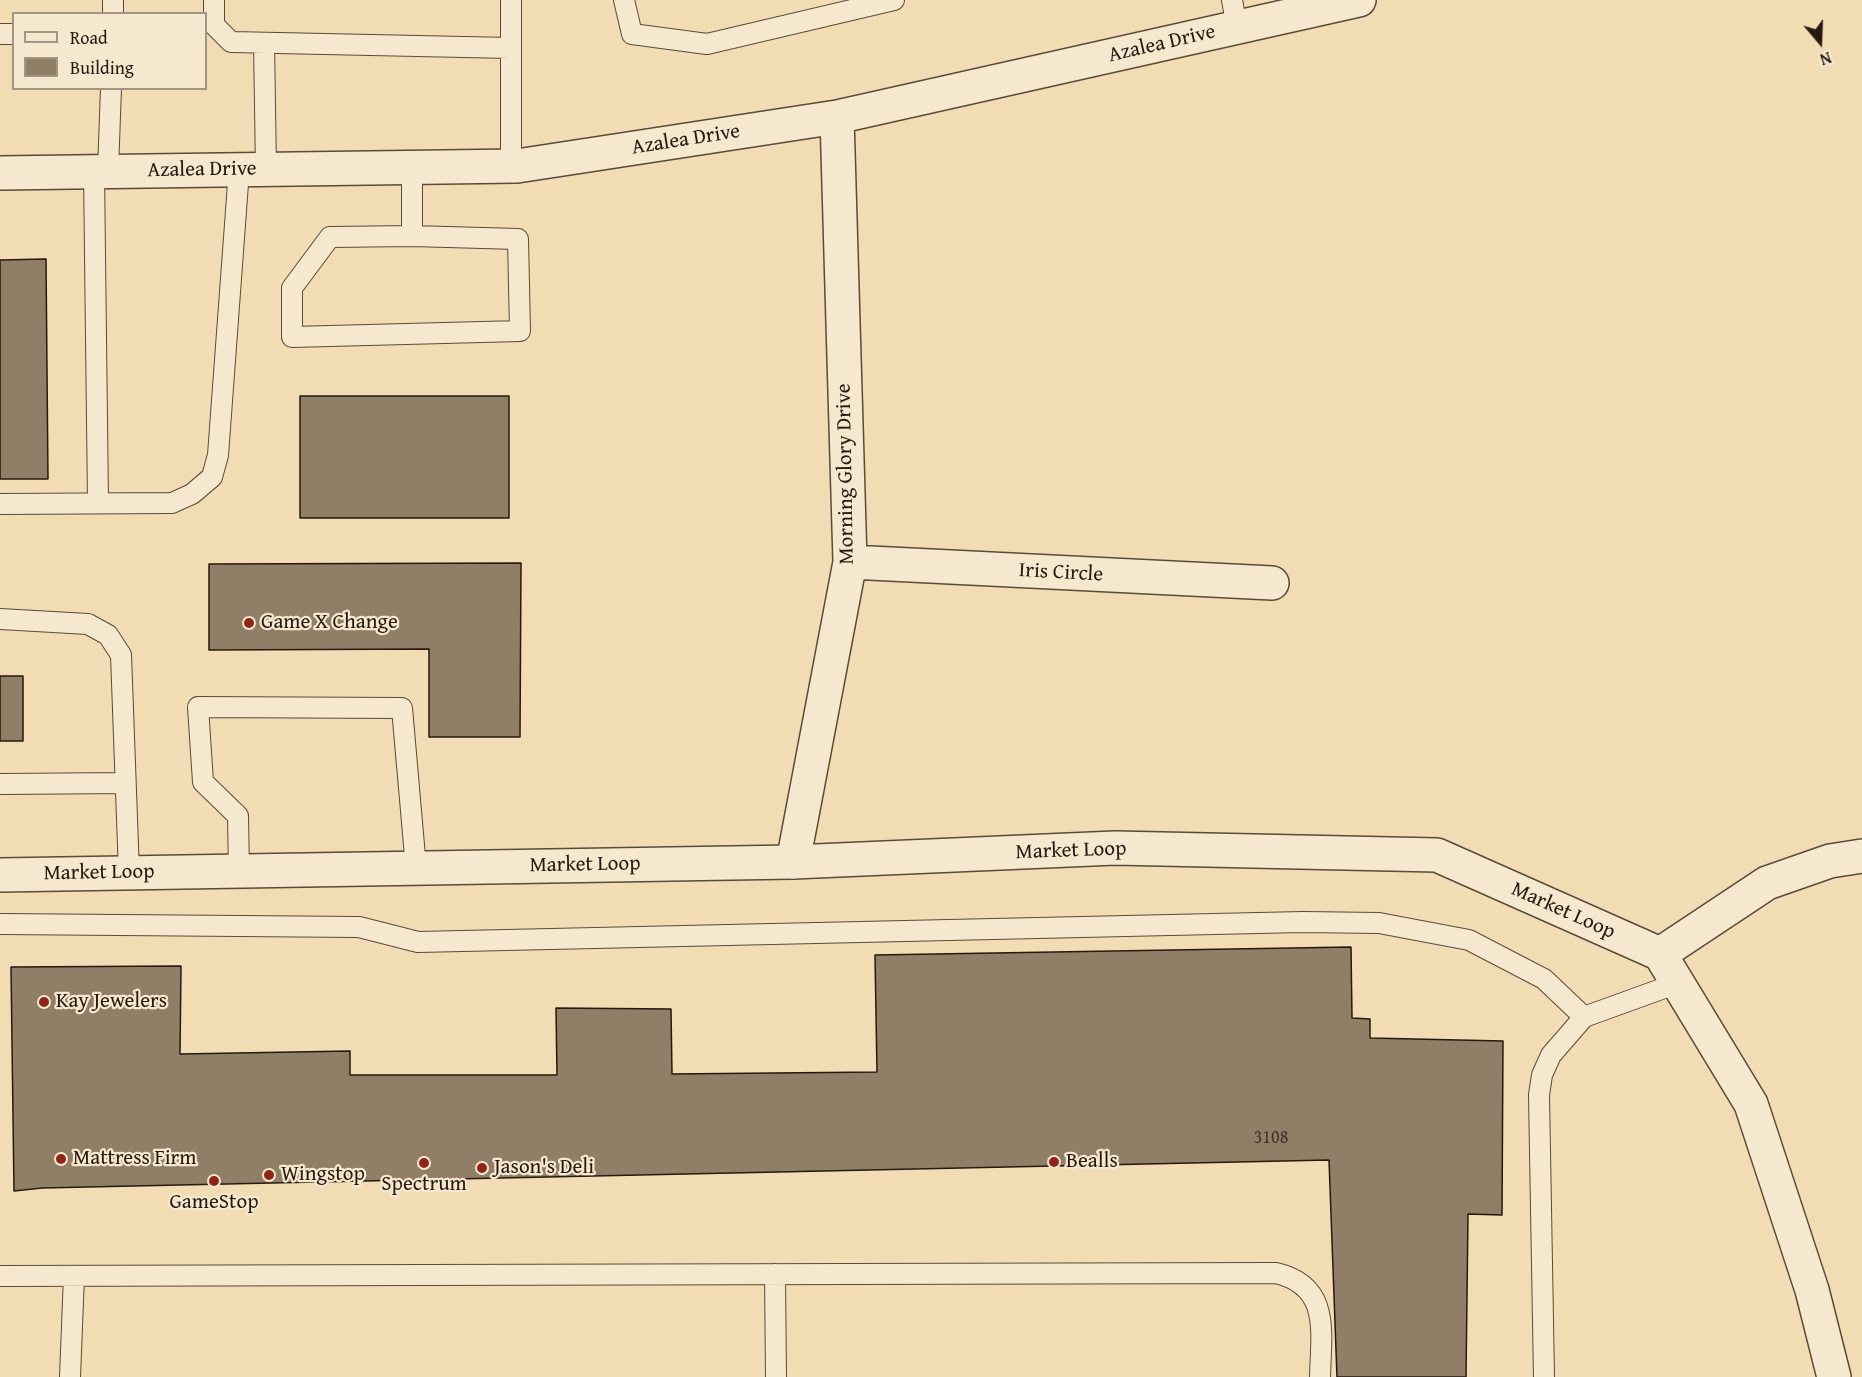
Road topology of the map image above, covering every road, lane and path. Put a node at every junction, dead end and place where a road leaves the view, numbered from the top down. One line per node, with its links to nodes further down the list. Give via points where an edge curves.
1 (214, 0): 7 (lane, via 214,25 231,42)
2 (511, 0): 8 (lane)
3 (624, 0): 4 (lane, via 632,34 707,44)
4 (894, 0)
5 (1359, 0): 6 (street, Azalea Drive)
6 (1234, 14): 10 (street, Azalea Drive)
7 (264, 43): 8 (lane); 13 (lane)
8 (511, 48): 11 (lane)
9 (111, 90): 14 (lane)
10 (837, 117): 11 (street, Azalea Drive); 19 (street, Morning Glory Drive)
11 (511, 166): 12 (street, Azalea Drive)
12 (412, 168): 13 (street, Azalea Drive); 16 (lane)
13 (253, 170): 14 (street, Azalea Drive); 17 (lane, via 218,455 212,477 192,494 172,503)
14 (101, 171): 15 (street, Azalea Drive); 17 (lane)
15 (0, 173)
16 (412, 236): 16 (lane, via 330,237 292,288 291,337 520,331 518,239)
17 (98, 503): 18 (lane)
18 (0, 504)
19 (850, 562): 20 (street, Iris Circle); 25 (street, Morning Glory Drive)
20 (1272, 583)
21 (0, 619): 22 (lane, via 88,624 108,635 121,655)
22 (125, 783): 23 (lane); 28 (lane)
23 (0, 784)
24 (1862, 855): 31 (street, via 1830,861 1767,883)
25 (793, 862): 26 (street, Market Loop); 31 (street, Market Loop, via 1115,848 1437,855)
26 (416, 868): 27 (street, Market Loop); 27 (lane, via 402,708 198,707 203,782 238,816)
27 (240, 871): 28 (street, Market Loop)
28 (129, 873): 29 (street, Market Loop)
29 (0, 875)
30 (0, 924): 33 (lane, via 359,927 418,942 1379,923 1469,940 1544,979)
31 (1660, 954): 32 (street)
32 (1678, 983): 33 (lane); 41 (street, via 1751,1104 1812,1290)
33 (1584, 1017): 40 (lane, via 1551,1055 1539,1095)
34 (775, 1274): 36 (lane); 38 (lane); 39 (lane, via 1276,1273 1303,1283 1319,1308)
35 (0, 1276): 36 (lane)
36 (74, 1276): 37 (lane)
37 (70, 1377)
38 (776, 1377)
39 (1320, 1377)
40 (1545, 1377)
41 (1834, 1377)

